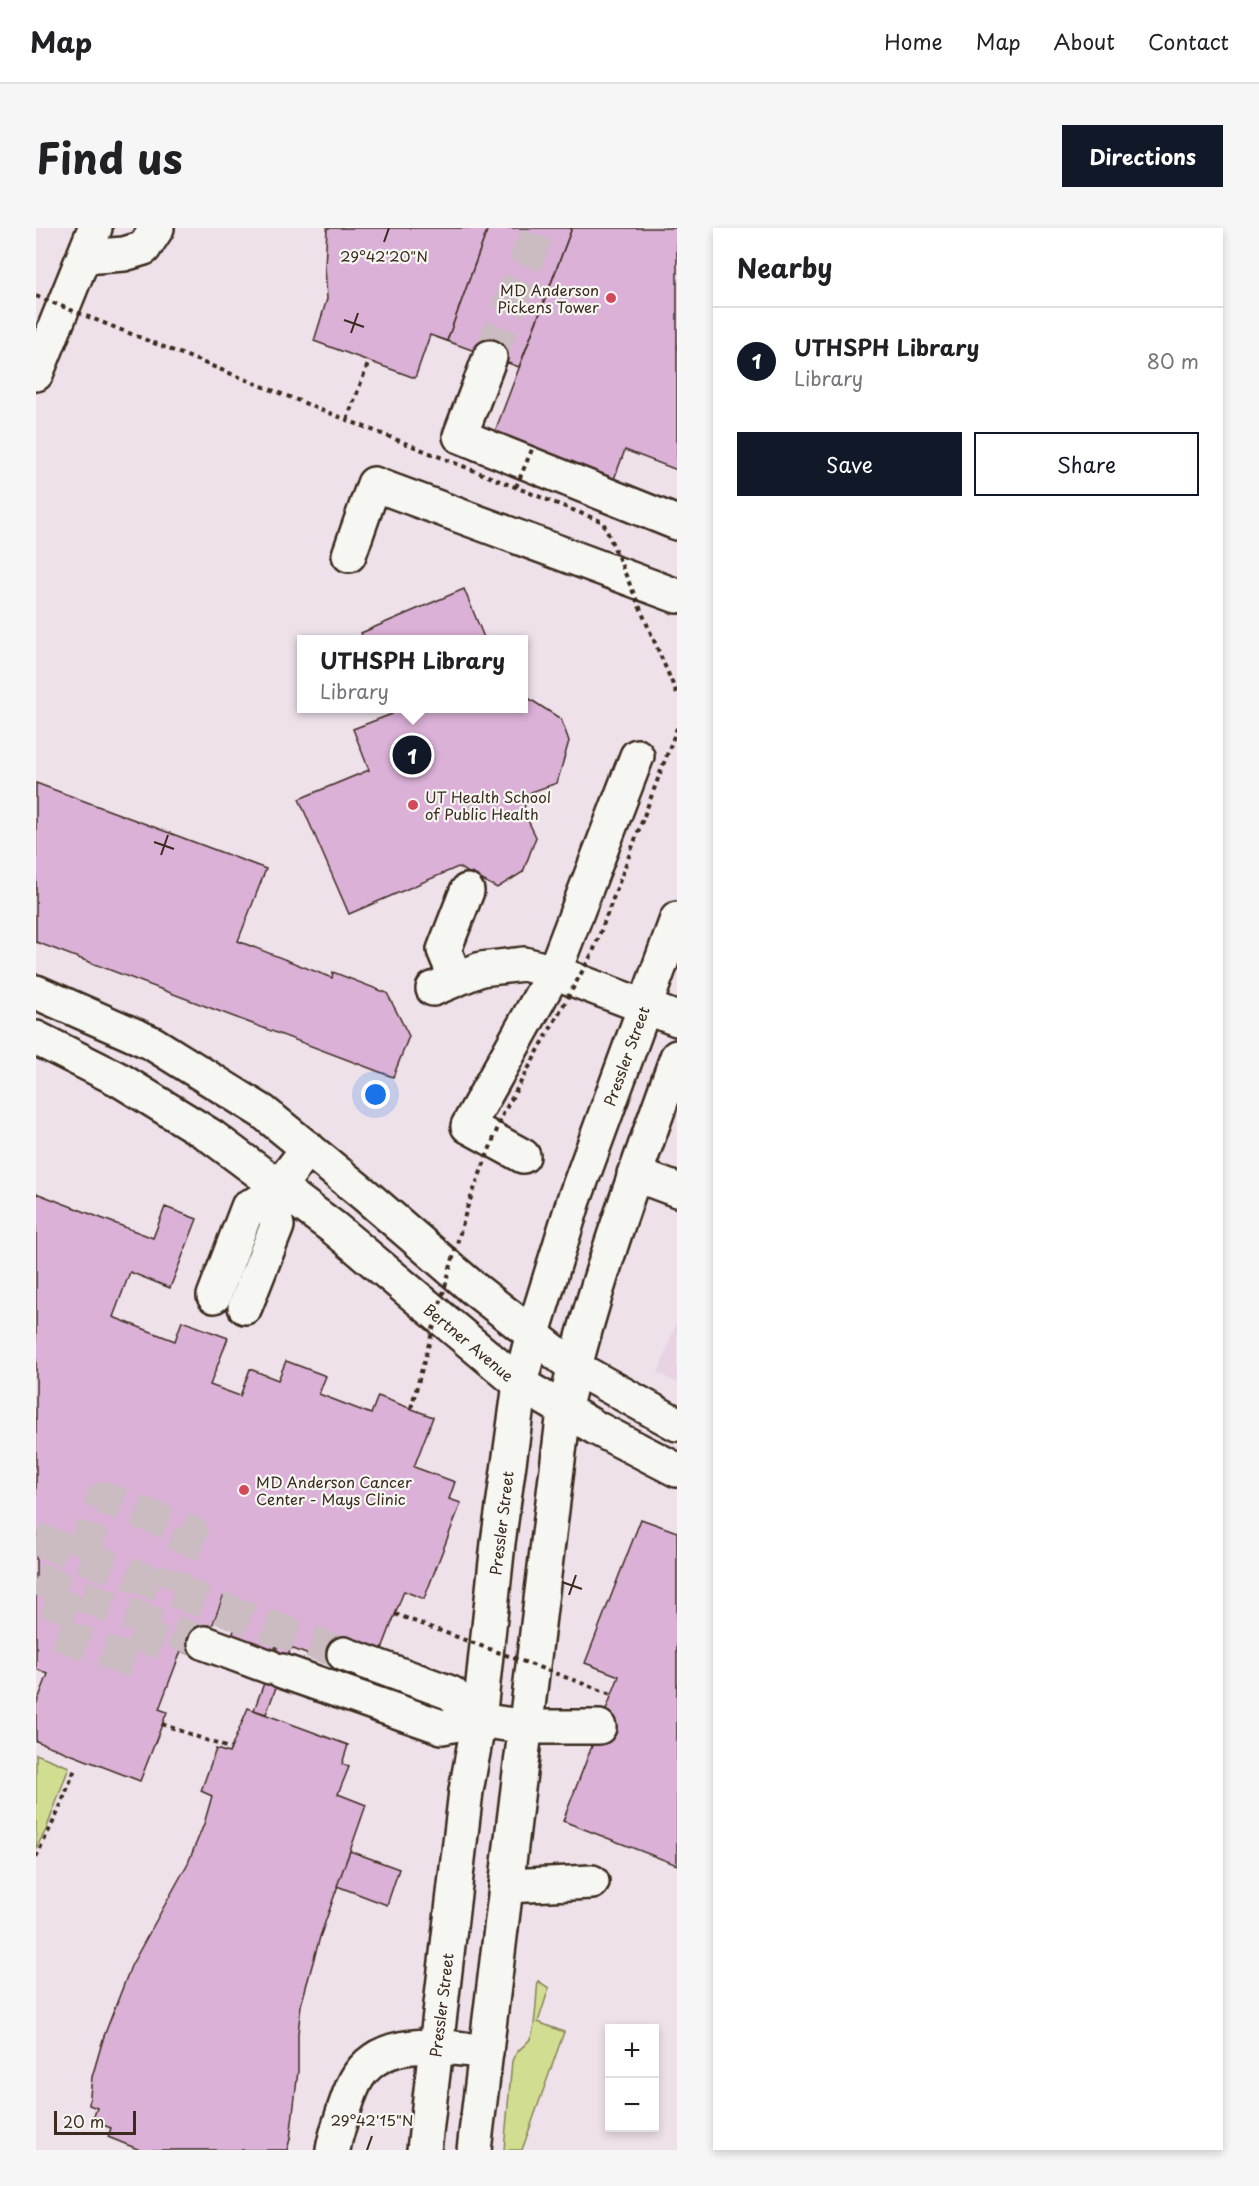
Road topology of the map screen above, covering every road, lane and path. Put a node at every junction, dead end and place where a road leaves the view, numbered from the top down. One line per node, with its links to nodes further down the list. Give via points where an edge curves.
1 (157, 228): 2 (street, via 144,248 124,254)
2 (89, 243): 6 (street)
3 (36, 296): 7 (path, bridge)
4 (490, 357): 10 (street, via 460,436)
5 (369, 361): 7 (path)
6 (36, 374)
7 (347, 420): 9 (path, bridge)
8 (533, 447): 9 (path, bridge)
9 (516, 487): 13 (path, bridge, via 603,522)
10 (677, 523)
11 (349, 555): 12 (street, via 374,484)
12 (677, 596)
13 (677, 694)
14 (677, 728): 34 (path, bridge, via 593,952 503,1114 467,1208)
15 (638, 756): 18 (street)
16 (467, 891): 18 (street, via 444,950 445,984 481,969 503,965 524,964)
17 (677, 919): 20 (street, Pressler Street)
18 (554, 972): 20 (street); 25 (street, via 468,1126)
19 (36, 992): 24 (street, via 152,1043 263,1112)
20 (644, 1006): 21 (street); 31 (street, Pressler Street, via 574,1200)
21 (677, 1018)
22 (36, 1038): 28 (street, Bertner Avenue, via 130,1086 210,1136)
23 (677, 1057): 26 (street)
24 (308, 1148): 28 (street); 31 (street, via 473,1288)
25 (523, 1156)
26 (634, 1174): 27 (street); 32 (street)
27 (677, 1190)
28 (275, 1192): 29 (street, via 248,1207); 30 (street, via 277,1226); 33 (street, Bertner Avenue, via 334,1228)
29 (214, 1296)
30 (245, 1307)
31 (533, 1333): 32 (street); 33 (street, Pressler Street)
32 (574, 1367): 35 (street); 36 (street)
33 (520, 1384): 35 (street, Bertner Avenue); 42 (street, Pressler Street)
34 (411, 1408)
35 (564, 1411): 37 (street, Bertner Avenue); 44 (street)
36 (677, 1424)
37 (677, 1470)
38 (395, 1614): 41 (path, bridge)
39 (206, 1642): 42 (street, via 442,1727)
40 (344, 1653): 42 (street, via 451,1693)
41 (611, 1695)
42 (479, 1720): 44 (street); 51 (street, Pressler Street, via 466,1791)
43 (162, 1724): 46 (path)
44 (526, 1727): 45 (street); 50 (street)
45 (599, 1727)
46 (231, 1749)
47 (75, 1769): 48 (path)
48 (36, 1857)
49 (592, 1882): 50 (street)
50 (506, 1886): 52 (street)
51 (435, 2046): 52 (street); 53 (street, via 385,2054 359,2074); 54 (street, Pressler Street)
52 (486, 2052): 55 (street)
53 (333, 2150)
54 (424, 2150)
55 (474, 2150)

